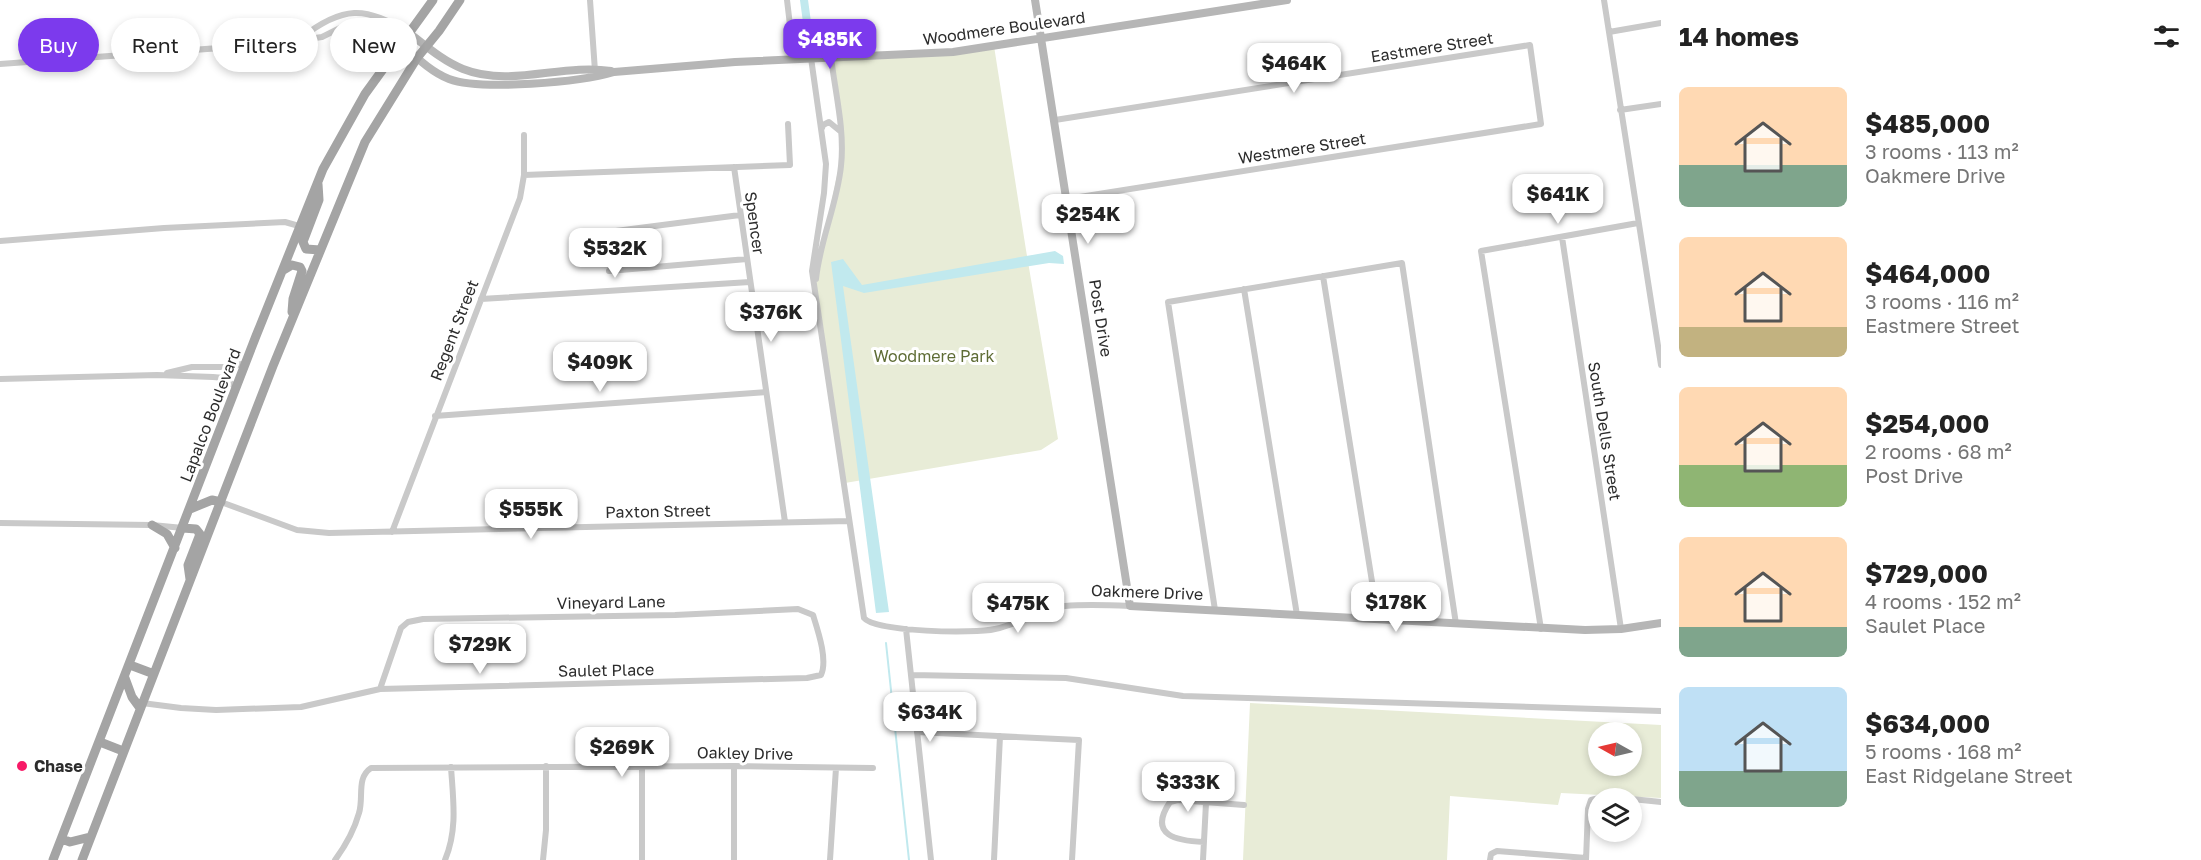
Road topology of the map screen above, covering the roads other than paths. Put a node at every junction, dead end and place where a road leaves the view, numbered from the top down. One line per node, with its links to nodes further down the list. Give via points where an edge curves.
1 (433, 0): 10 (main road, Lapalco Boulevard)
2 (460, 0): 15 (main road)
3 (590, 0): 24 (street)
4 (787, 0): 20 (street)
5 (1035, 0): 14 (street, Post Drive)
6 (1287, 0): 14 (street, Woodmere Boulevard)
7 (1604, 0): 12 (street)
8 (335, 18): 9 (street, via 352,13)
9 (382, 18)
10 (417, 22)
11 (1661, 23): 12 (street)
12 (1609, 32): 26 (street)
13 (417, 39): 15 (street, Woodmere Boulevard)
14 (1042, 39): 17 (street, Woodmere Boulevard, via 953,52); 27 (street, Post Drive)
15 (426, 46): 18 (main road); 24 (street, Woodmere Boulevard, via 457,66 483,74)
16 (212, 49): 21 (street)
17 (831, 57): 19 (street, Woodmere Boulevard); 31 (street, Oakmere Drive)
18 (417, 58): 24 (street, Woodmere Boulevard, via 448,78 472,85)
19 (811, 58): 20 (street, Woodmere Boulevard); 30 (street, Oakmere Drive)
20 (794, 59): 24 (street, Woodmere Boulevard)
21 (0, 64)
22 (381, 72): 35 (main road, Lapalco Boulevard, via 351,115)
23 (408, 72): 43 (main road, via 366,142)
24 (596, 73)
25 (1661, 104): 26 (street)
26 (1620, 110): 38 (street)
27 (1054, 120): 29 (street, Eastmere Street, via 1530,45); 36 (street, Post Drive)
28 (788, 124): 33 (street, Spencer, via 790,165)
29 (1541, 124): 36 (street, Westmere Street)
30 (822, 128): 31 (street, via 829,122); 49 (street, Oakmere Drive, via 826,180 813,261)
31 (840, 132): 49 (street, Oakmere Drive, via 841,168 822,241)
32 (524, 135): 34 (street, Regent Street)
33 (734, 167): 34 (street); 37 (street, Spencer)
34 (524, 175): 51 (street, Regent Street)
35 (318, 182): 39 (main road, Lapalco Boulevard); 43 (main road, via 319,200 303,242 306,249)
36 (1067, 199): 70 (street, Post Drive)
37 (740, 214): 40 (street); 44 (street, Spencer)
38 (1638, 223): 41 (street); 54 (street)
39 (299, 225): 42 (street, via 285,222 189,226); 45 (main road, Lapalco Boulevard)
40 (608, 232)
41 (1562, 237): 77 (street, via 1481,251); 78 (street, South Dells Street)
42 (0, 241)
43 (320, 250): 52 (main road)
44 (747, 259): 46 (street); 48 (street, Spencer)
45 (282, 271): 52 (main road, via 292,265 302,271); 53 (main road, Lapalco Boulevard)
46 (609, 271)
47 (1323, 276): 50 (street); 73 (street); 75 (street, via 1402,263)
48 (750, 282): 51 (street); 58 (street, Spencer)
49 (816, 288): 63 (street, Oakmere Drive)
50 (1244, 289): 71 (street, via 1168,302); 72 (street)
51 (481, 299): 59 (street, Regent Street)
52 (290, 323): 60 (main road)
53 (246, 363): 55 (street, via 192,367); 57 (main road, Lapalco Boulevard)
54 (1661, 365)
55 (157, 375): 56 (street); 57 (street, via 224,378)
56 (0, 379)
57 (237, 388): 61 (main road, Lapalco Boulevard)
58 (766, 392): 59 (street); 62 (street, Spencer)
59 (435, 416): 67 (street, Regent Street)
60 (221, 502): 61 (main road, via 212,500); 67 (street, Paxton Street, via 297,530); 69 (main road)
61 (190, 509): 66 (main road, Lapalco Boulevard)
62 (785, 522): 63 (street, Paxton Street); 67 (street, Paxton Street)
63 (849, 522): 76 (street, Oakmere Drive, via 864,618 873,625)
64 (0, 523): 65 (street)
65 (152, 525): 66 (street); 68 (main road, via 167,534)
66 (183, 528): 68 (main road, Lapalco Boulevard); 69 (main road, via 196,529 200,534 189,565)
67 (392, 532)
68 (175, 548): 79 (main road, Lapalco Boulevard)
69 (190, 581): 80 (main road)
70 (1130, 606): 71 (street, Oakmere Drive); 76 (street, Oakmere Drive, via 1062,607 993,630)
71 (1215, 610): 72 (street, Oakmere Drive)
72 (1297, 615): 73 (street, Oakmere Drive)
73 (1378, 619): 75 (street, Oakmere Drive)
74 (1661, 623): 78 (street, Oakmere Drive)
75 (1456, 624): 77 (street, Oakmere Drive)
76 (906, 629): 82 (street)
77 (1541, 629): 78 (street, Oakmere Drive)
78 (1621, 629)
79 (130, 665): 80 (main road); 83 (main road, Lapalco Boulevard)
80 (154, 674): 85 (main road)
81 (821, 675): 84 (street, Saulet Place); 84 (street, Vineyard Lane, via 820,635 813,615 798,609 423,619 401,628)
82 (911, 675): 86 (street, via 1066,678 1183,696); 87 (street)
83 (125, 678): 85 (main road, via 132,697); 89 (main road, Lapalco Boulevard)
84 (380, 689): 85 (street, Saulet Place, via 301,707 216,710)
85 (141, 705): 90 (main road)
86 (1661, 711)
87 (917, 732): 88 (street); 114 (street)
88 (1000, 736): 115 (street); 116 (street, via 1079,740)
89 (100, 742): 90 (main road); 103 (main road, Lapalco Boulevard)
90 (123, 751): 102 (main road)
91 (546, 766): 92 (street, Oakley Drive); 94 (street, Oakley Drive); 110 (street)
92 (642, 766): 93 (street, Oakley Drive); 111 (street)
93 (734, 766): 95 (street, Oakley Drive); 112 (street)
94 (451, 767): 108 (street, Oakley Drive, via 365,771 359,814 348,843); 109 (street, via 454,835)
95 (836, 768): 96 (street, Oakley Drive); 113 (street)
96 (873, 768)
97 (1642, 800): 98 (street)
98 (1661, 801)
99 (1206, 802): 100 (street); 104 (street); 104 (street, via 1170,802 1162,816 1165,831 1176,839)
100 (1244, 805)
101 (1588, 808): 106 (street)
102 (90, 837): 103 (main road, via 70,842); 105 (main road)
103 (62, 839): 107 (main road, Lapalco Boulevard)
104 (1204, 842): 117 (street)
105 (83, 859)
106 (1586, 859): 118 (street, via 1497,851)
107 (53, 860)
108 (335, 860)
109 (445, 860)
110 (543, 860)
111 (642, 860)
112 (734, 860)
113 (830, 860)
114 (931, 860)
115 (994, 860)
116 (1072, 860)
117 (1203, 860)
118 (1490, 860)

